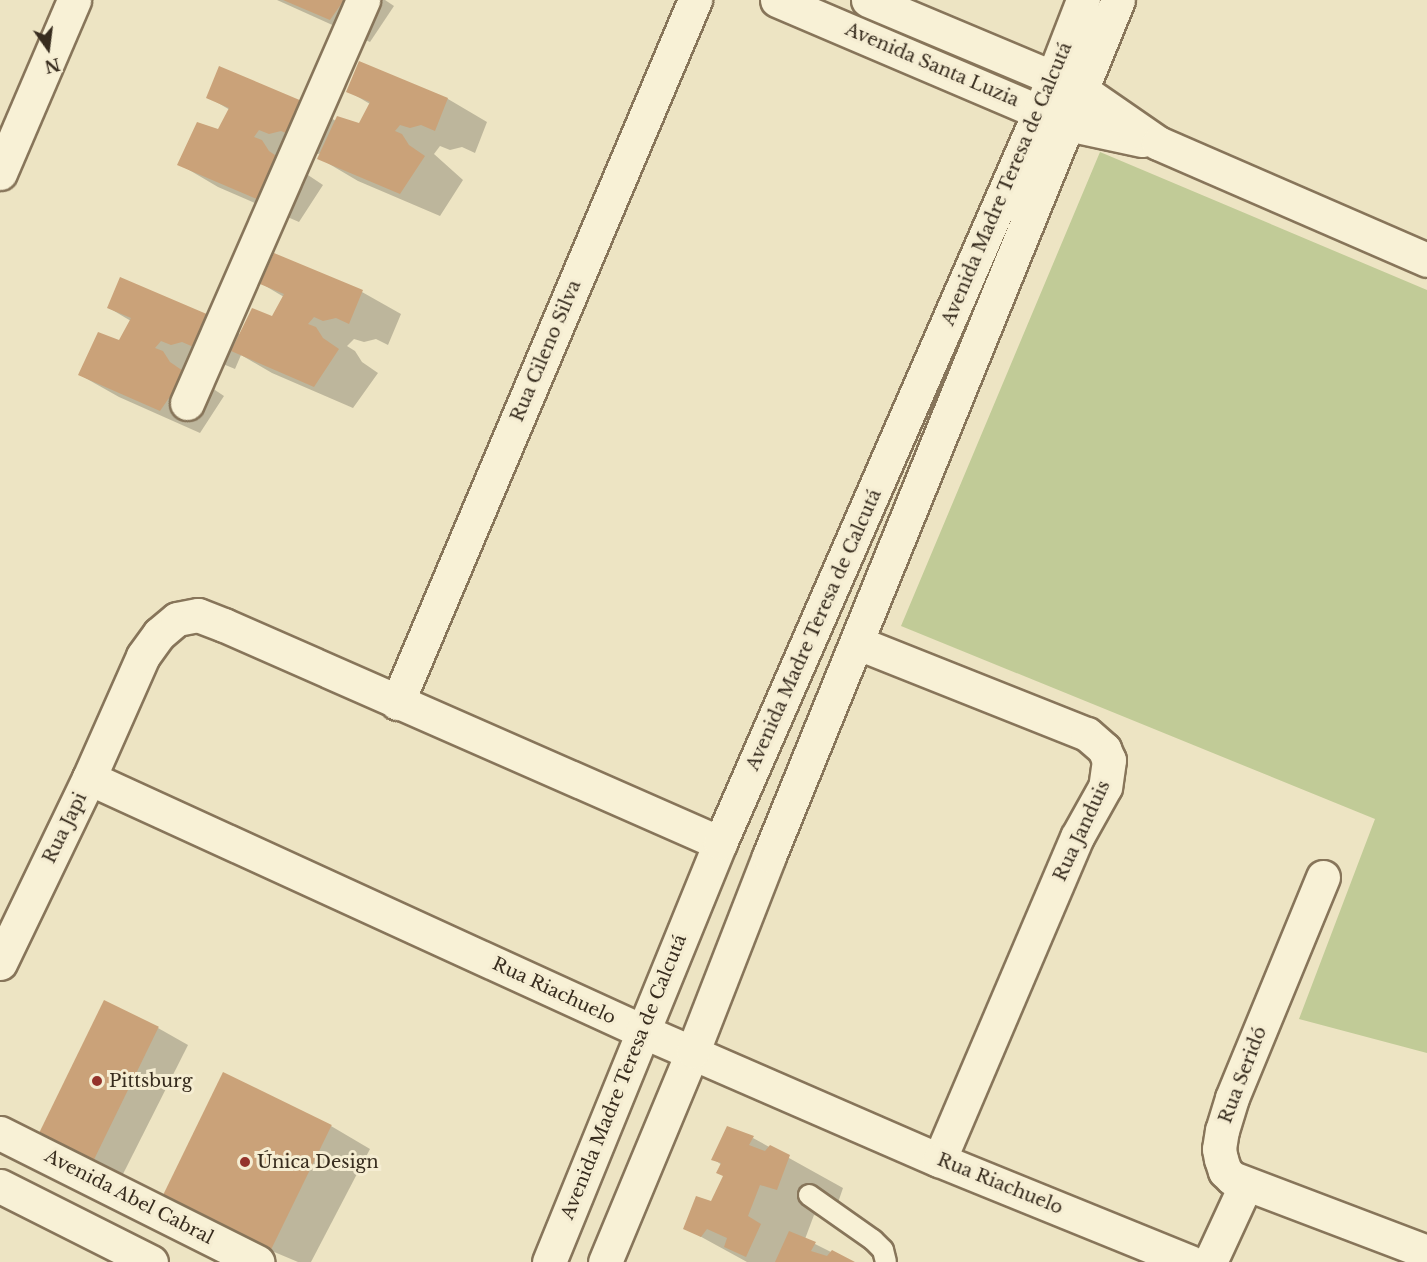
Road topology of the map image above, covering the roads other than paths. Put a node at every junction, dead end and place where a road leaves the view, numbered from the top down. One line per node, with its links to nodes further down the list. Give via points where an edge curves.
1 (74, 0): 11 (street)
2 (363, 0): 13 (street)
3 (695, 0): 15 (street, Rua Cileno Silva)
4 (777, 0): 9 (street, Avenida Santa Luzia)
5 (868, 0): 8 (street, Avenida Santa Luzia)
6 (1083, 0): 8 (street, Avenida Madre Teresa de Calcutá)
7 (1118, 0): 8 (street, Avenida Madre Teresa de Calcutá)
8 (1068, 84): 9 (street, Avenida Madre Teresa de Calcutá); 10 (street, Avenida Santa Luzia)
9 (1054, 117): 10 (street, Avenida Santa Luzia); 14 (street, Avenida Madre Teresa de Calcutá); 17 (street, Avenida Madre Teresa de Calcutá)
10 (1158, 143): 12 (street, Avenida Santa Luzia)
11 (0, 173)
12 (1427, 260)
13 (187, 403)
14 (858, 644): 21 (street, Avenida Madre Teresa de Calcutá, via 769,856); 23 (street, Rua Janduis, via 1087,734 1104,749 1109,760 1105,786 1077,837)
15 (397, 703): 16 (street, Rua Japi, via 198,615 177,619 159,634 143,656); 17 (street, Rua Japi)
16 (89, 778): 19 (street, Rua Japi); 20 (street, Rua Riachuelo)
17 (720, 843): 20 (street, Avenida Madre Teresa de Calcutá)
18 (1323, 877): 24 (street, Rua Seridó, via 1222,1130 1219,1149 1225,1171)
19 (0, 963)
20 (642, 1031): 21 (street, Rua Riachuelo); 30 (street, Avenida Madre Teresa de Calcutá)
21 (693, 1052): 23 (street, Rua Riachuelo); 31 (street, Avenida Madre Teresa de Calcutá)
22 (0, 1133): 29 (street, Avenida Abel Cabral)
23 (939, 1160): 33 (street, Rua Riachuelo)
24 (1246, 1184): 27 (street); 34 (street)
25 (0, 1186): 28 (street)
26 (808, 1195): 32 (lane, via 873,1240 883,1250)
27 (1427, 1252)
28 (151, 1262)
29 (258, 1262)
30 (549, 1262)
31 (605, 1262)
32 (886, 1262)
33 (1190, 1262)
34 (1210, 1262)

